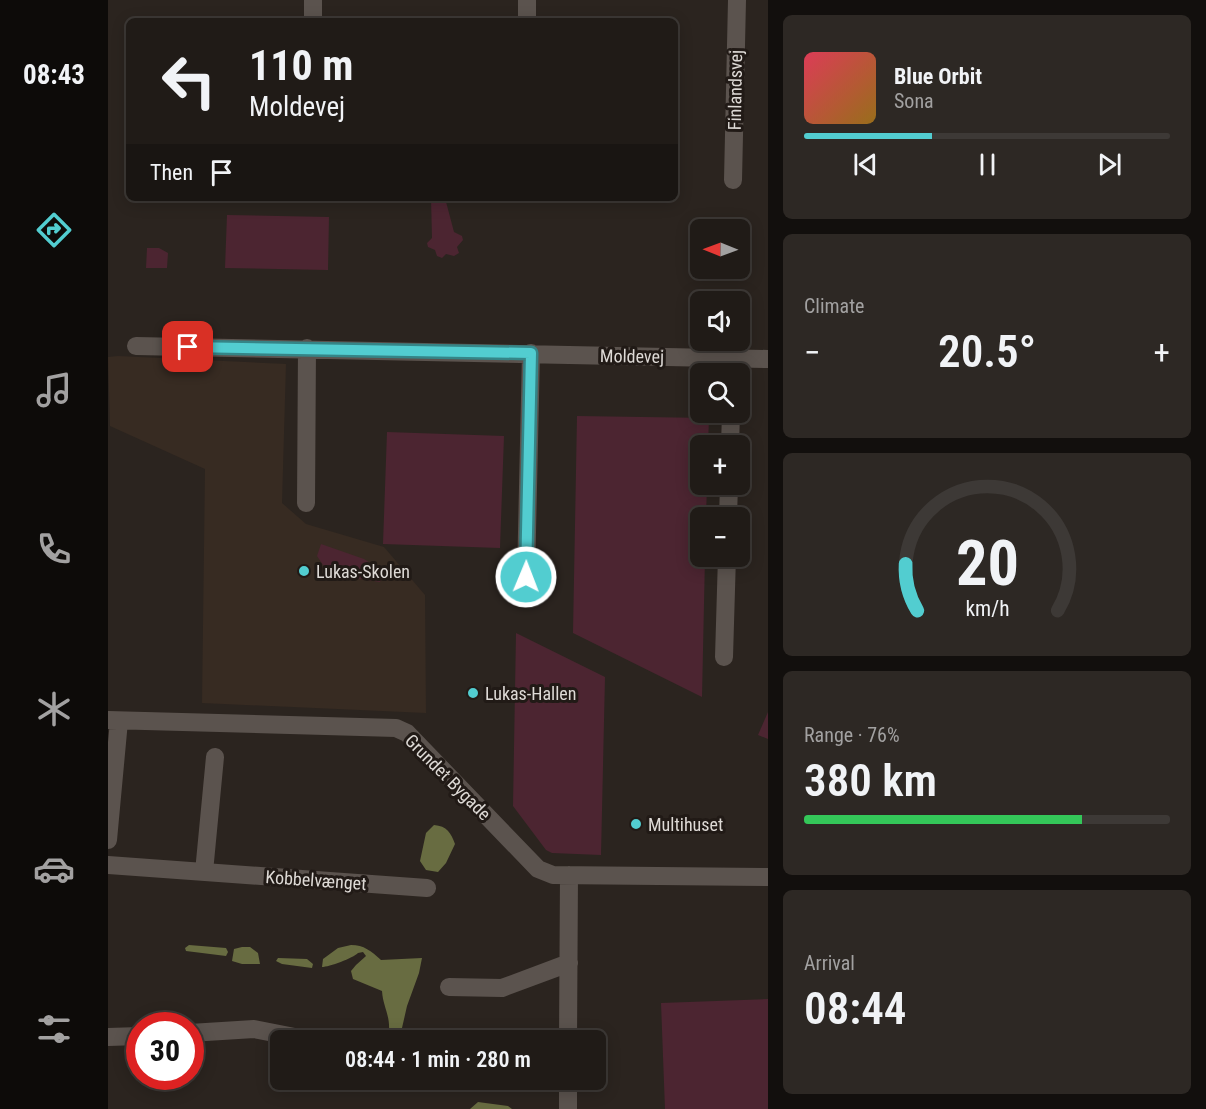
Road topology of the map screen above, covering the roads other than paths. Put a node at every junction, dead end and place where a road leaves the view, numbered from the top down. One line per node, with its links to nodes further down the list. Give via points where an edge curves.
1 (313, 0): 4 (street)
2 (527, 0): 5 (street)
3 (737, 0): 6 (street, Finlandsvej)
4 (313, 18)
5 (527, 18)
6 (734, 180)
7 (136, 346): 8 (street, Moldevej)
8 (307, 348): 9 (street, Moldevej); 13 (street)
9 (531, 353): 11 (street, Moldevej); 15 (street)
10 (768, 359): 12 (street, Moldevej)
11 (690, 363)
12 (747, 363)
13 (306, 503)
14 (727, 567): 16 (street)
15 (526, 577)
16 (724, 657)
17 (113, 721): 19 (street); 22 (street, Grundet Bygade, via 396,728 407,733 538,869 553,875)
18 (215, 757): 21 (street)
19 (108, 840)
20 (108, 865): 21 (street, Kobbelvænget)
21 (204, 872): 24 (street, Kobbelvænget)
22 (569, 875): 23 (street, Grundet Bygade); 25 (street)
23 (768, 877)
24 (427, 888)
25 (569, 963): 26 (street, via 502,988); 27 (street)
26 (449, 987)
27 (568, 1030)
28 (204, 1032): 29 (street, via 254,1029)
29 (270, 1032)
30 (126, 1036): 31 (street)
31 (108, 1037)
32 (568, 1090): 33 (street)
33 (568, 1109)

